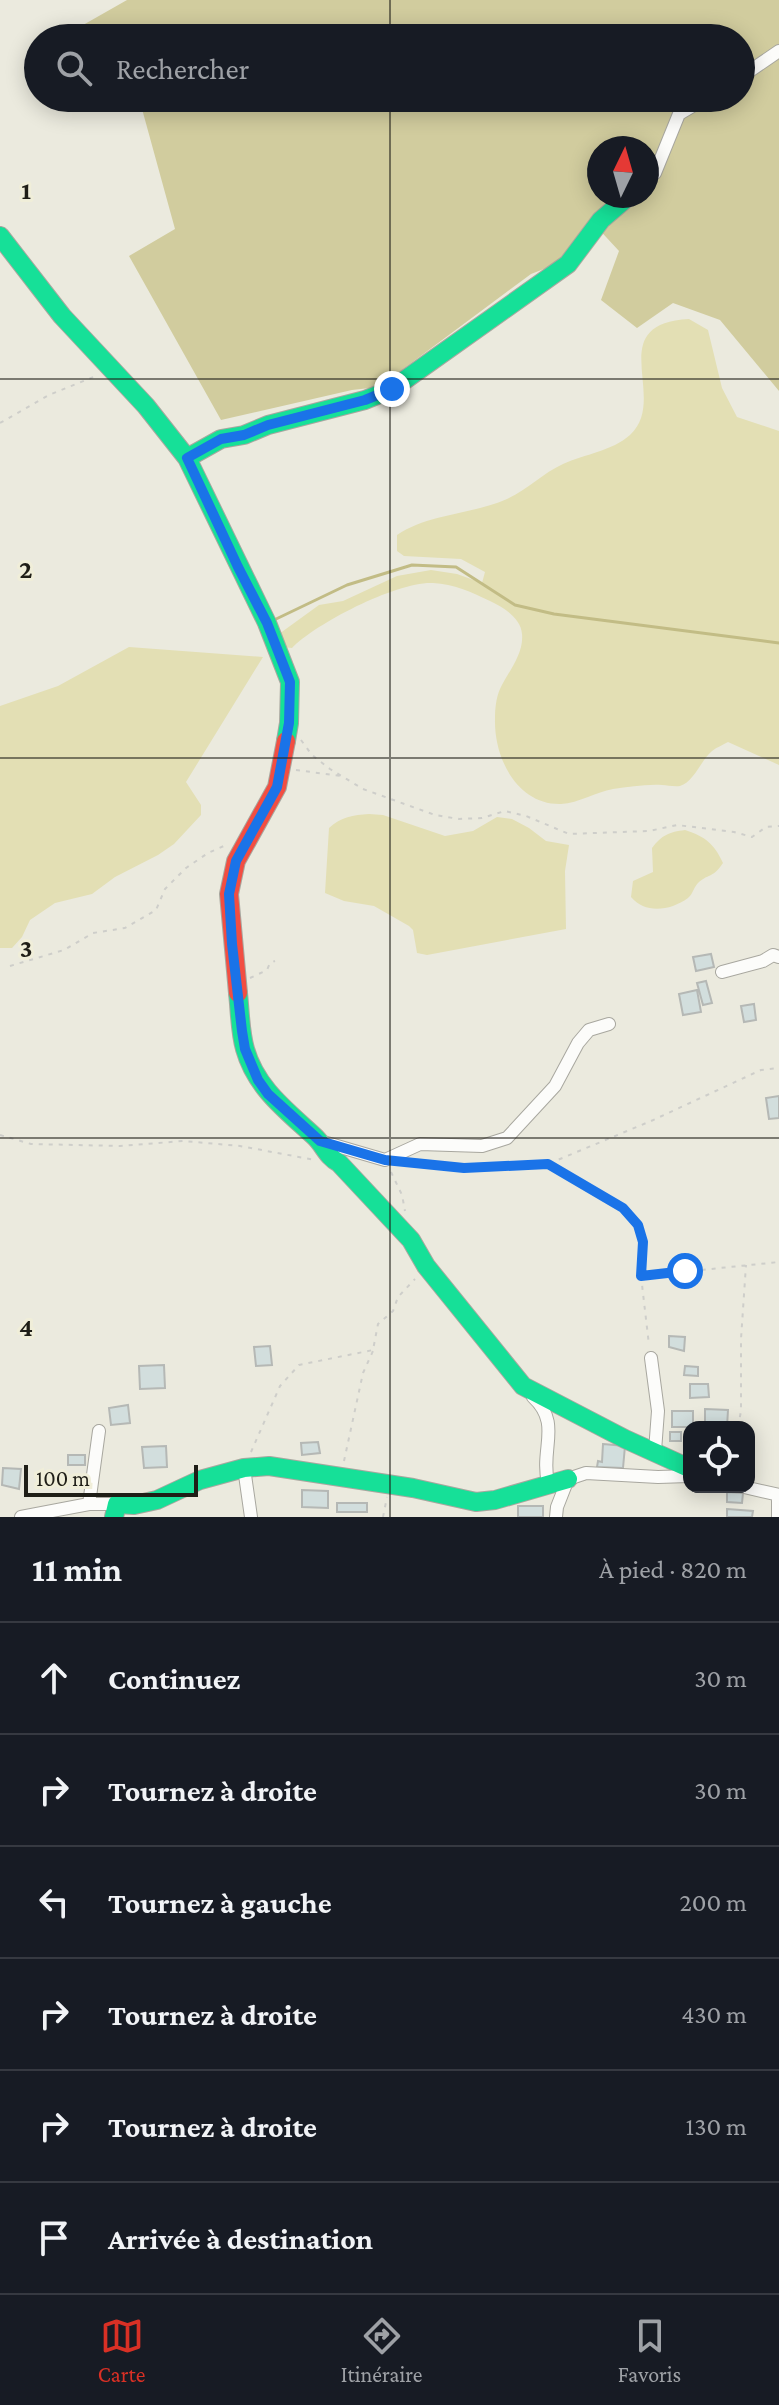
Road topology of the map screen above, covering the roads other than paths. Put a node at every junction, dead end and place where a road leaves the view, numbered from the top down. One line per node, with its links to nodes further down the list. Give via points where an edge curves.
1 (779, 51): 2 (street)
2 (755, 69)
3 (682, 112): 4 (street)
4 (659, 163)
5 (615, 208): 7 (street, via 568,264 392,389 221,439)
6 (0, 236): 7 (street, via 62,316)
7 (187, 458): 11 (street, via 290,682 289,723 277,787 236,861 229,894 232,944 245,1049 258,1080)
8 (779, 957): 9 (street)
9 (722, 972)
10 (609, 1024): 11 (street, via 589,1030 555,1086 507,1138 482,1146 420,1144 385,1160)
11 (320, 1141): 13 (street, via 331,1159 411,1240)
12 (651, 1358): 15 (street, via 658,1411)
13 (523, 1386): 15 (street); 20 (street, via 550,1421 544,1467)
14 (99, 1431): 23 (street)
15 (655, 1451): 16 (street)
16 (683, 1465)
17 (244, 1468): 20 (street, via 269,1466 476,1502); 24 (street); 26 (street)
18 (683, 1476): 19 (street, via 586,1473)
19 (568, 1479): 20 (street); 27 (street)
20 (548, 1483)
21 (755, 1490): 22 (street)
22 (779, 1495): 28 (street)
23 (89, 1504): 24 (street); 25 (street)
24 (116, 1510)
25 (21, 1517)
26 (251, 1517)
27 (556, 1517)
28 (778, 1517)

